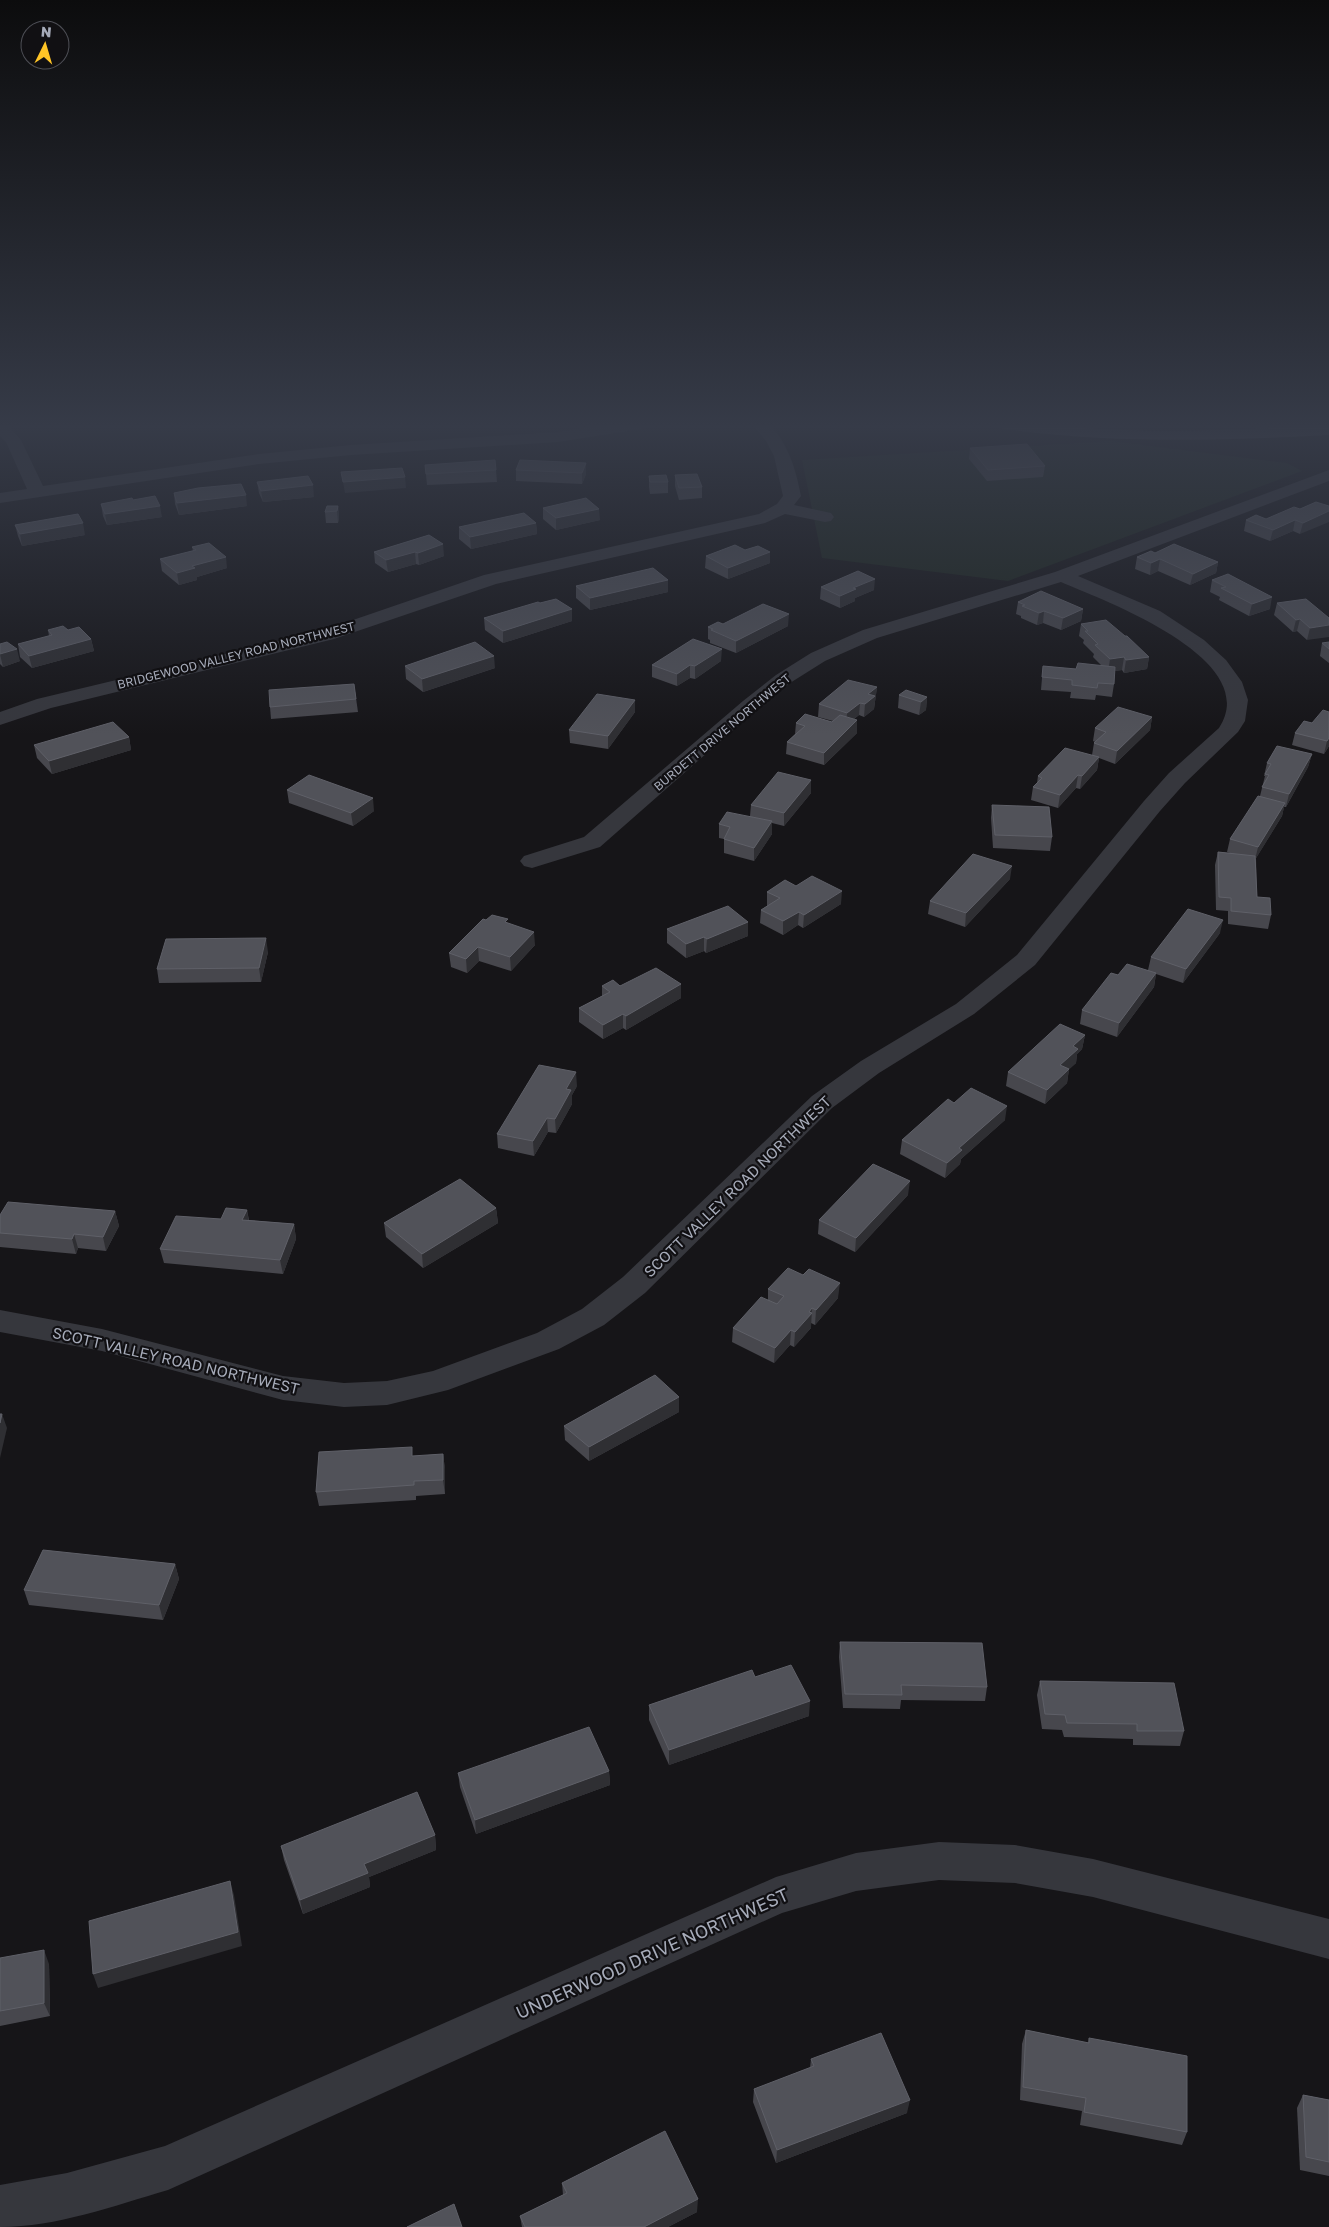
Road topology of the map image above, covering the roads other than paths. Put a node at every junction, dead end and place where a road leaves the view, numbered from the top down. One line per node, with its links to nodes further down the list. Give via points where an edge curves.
1 (731, 527): 4 (street, BRIDGEWOOD VALLEY ROAD NORTHWEST, via 491,580 327,634 44,703)
2 (1191, 527): 3 (street, BURDETT DRIVE NORTHWEST)
3 (1062, 576): 5 (street, BURDETT DRIVE NORTHWEST, via 888,628 818,657 750,705 592,842); 6 (street, SCOTT VALLEY ROAD NORTHWEST, via 1153,615 1197,644 1219,664 1232,682 1238,700 1234,720 1227,732 1152,806 1026,960 965,1009 870,1067 822,1102 634,1285 593,1317 548,1342 437,1382 387,1393 344,1395 283,1388 102,1340)
4 (0, 719)
5 (532, 861)
6 (0, 1321)
7 (1329, 1939): 8 (street, UNDERWOOD DRIVE NORTHWEST, via 1093,1878 1015,1864 939,1861 856,1872 776,1896 168,2168 67,2196)
8 (0, 2208)

